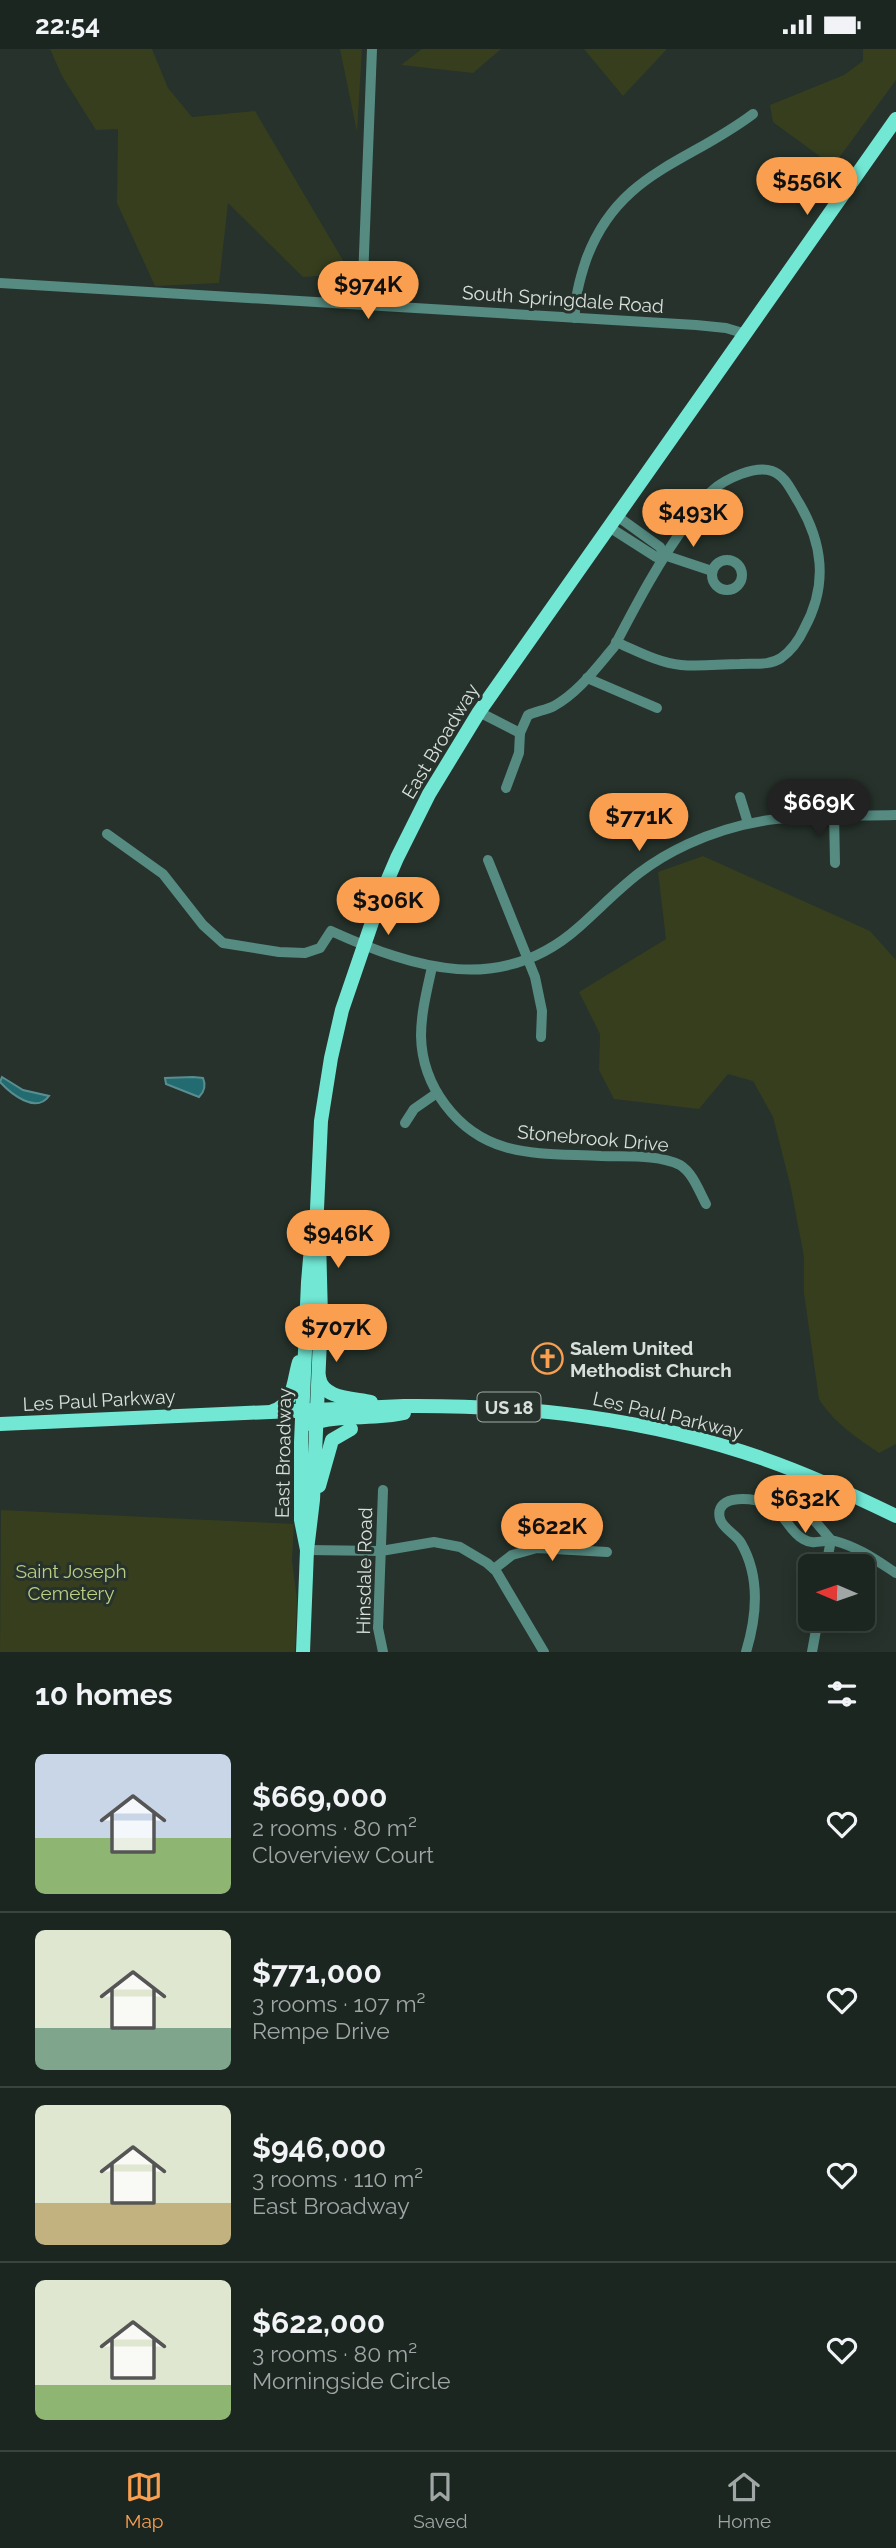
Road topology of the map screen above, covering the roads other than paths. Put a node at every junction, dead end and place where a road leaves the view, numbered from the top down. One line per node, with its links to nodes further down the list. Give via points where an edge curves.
1 (372, 49): 5 (street)
2 (753, 114): 6 (street, via 722,137 653,173 610,213 585,264)
3 (896, 119): 7 (main road, East Broadway)
4 (0, 283): 5 (street, South Springdale Road)
5 (362, 305): 6 (street, South Springdale Road)
6 (575, 318): 7 (street, South Springdale Road, via 726,328)
7 (746, 334): 8 (main road, East Broadway)
8 (613, 521): 9 (street, via 660,547); 14 (main road, East Broadway)
9 (664, 555): 10 (street); 11 (street); 11 (street, via 711,491 748,472 771,471 789,485 813,529 819,563 817,604 790,650 765,664 681,665)
10 (712, 571)
11 (616, 642): 12 (street)
12 (587, 678): 13 (street); 15 (street, via 555,705 528,715)
13 (657, 708)
14 (479, 712): 15 (street); 24 (main road, East Broadway, via 412,825)
15 (520, 733): 16 (street, via 519,753)
16 (506, 788)
17 (740, 797): 20 (street)
18 (834, 814): 19 (street); 20 (street); 23 (street)
19 (896, 815)
20 (748, 823): 25 (street, via 692,842 640,870 562,941)
21 (107, 834): 24 (street, via 163,874 202,925 223,943 305,953 320,948 331,930)
22 (488, 860): 25 (street)
23 (835, 863)
24 (364, 946): 26 (street); 31 (main road, East Broadway, via 338,1023 328,1074)
25 (528, 958): 26 (street, via 482,969); 27 (street, via 540,994)
26 (432, 967): 28 (street, Stonebrook Drive, via 421,1038)
27 (541, 1037)
28 (437, 1093): 29 (street, via 414,1109); 30 (street, Stonebrook Drive, via 467,1127 504,1147 673,1162 687,1170)
29 (405, 1123)
30 (706, 1205)
31 (316, 1231): 32 (main road, East Broadway); 33 (main road, East Broadway, via 321,1286)
32 (306, 1337): 36 (main road, via 288,1402); 37 (main road, East Broadway)
33 (318, 1373): 34 (main road, via 330,1394); 37 (main road, East Broadway)
34 (393, 1406): 35 (main road, Les Paul Parkway / US 18); 37 (main road, Les Paul Parkway / US 18)
35 (435, 1406): 37 (main road, via 395,1415); 42 (main road, Les Paul Parkway / US 18, via 534,1409 657,1428 781,1465)
36 (272, 1412): 37 (main road, Les Paul Parkway / US 18); 38 (main road, Les Paul Parkway / US 18)
37 (310, 1421): 43 (main road, East Broadway); 45 (main road, East Broadway, via 301,1520)
38 (0, 1424)
39 (351, 1429): 43 (main road, via 329,1445)
40 (383, 1490): 46 (street, Hinsdale Road)
41 (782, 1514): 44 (street, via 794,1511 814,1520); 44 (street, via 804,1540); 55 (street, via 768,1503 746,1498 731,1500 720,1512 720,1519 749,1556 755,1607)
42 (896, 1516)
43 (312, 1518): 45 (main road, East Broadway)
44 (831, 1540): 48 (street); 50 (street, via 859,1548)
45 (307, 1550): 46 (street); 52 (main road, East Broadway)
46 (381, 1551): 49 (street, via 424,1542 446,1543 474,1554); 53 (street, Hinsdale Road, via 378,1628)
47 (607, 1552): 49 (street, via 537,1548 512,1555)
48 (828, 1554)
49 (494, 1569): 54 (street)
50 (896, 1573)
51 (816, 1631): 56 (street)
52 (303, 1652)
53 (383, 1652)
54 (544, 1652)
55 (746, 1652)
56 (812, 1652)

